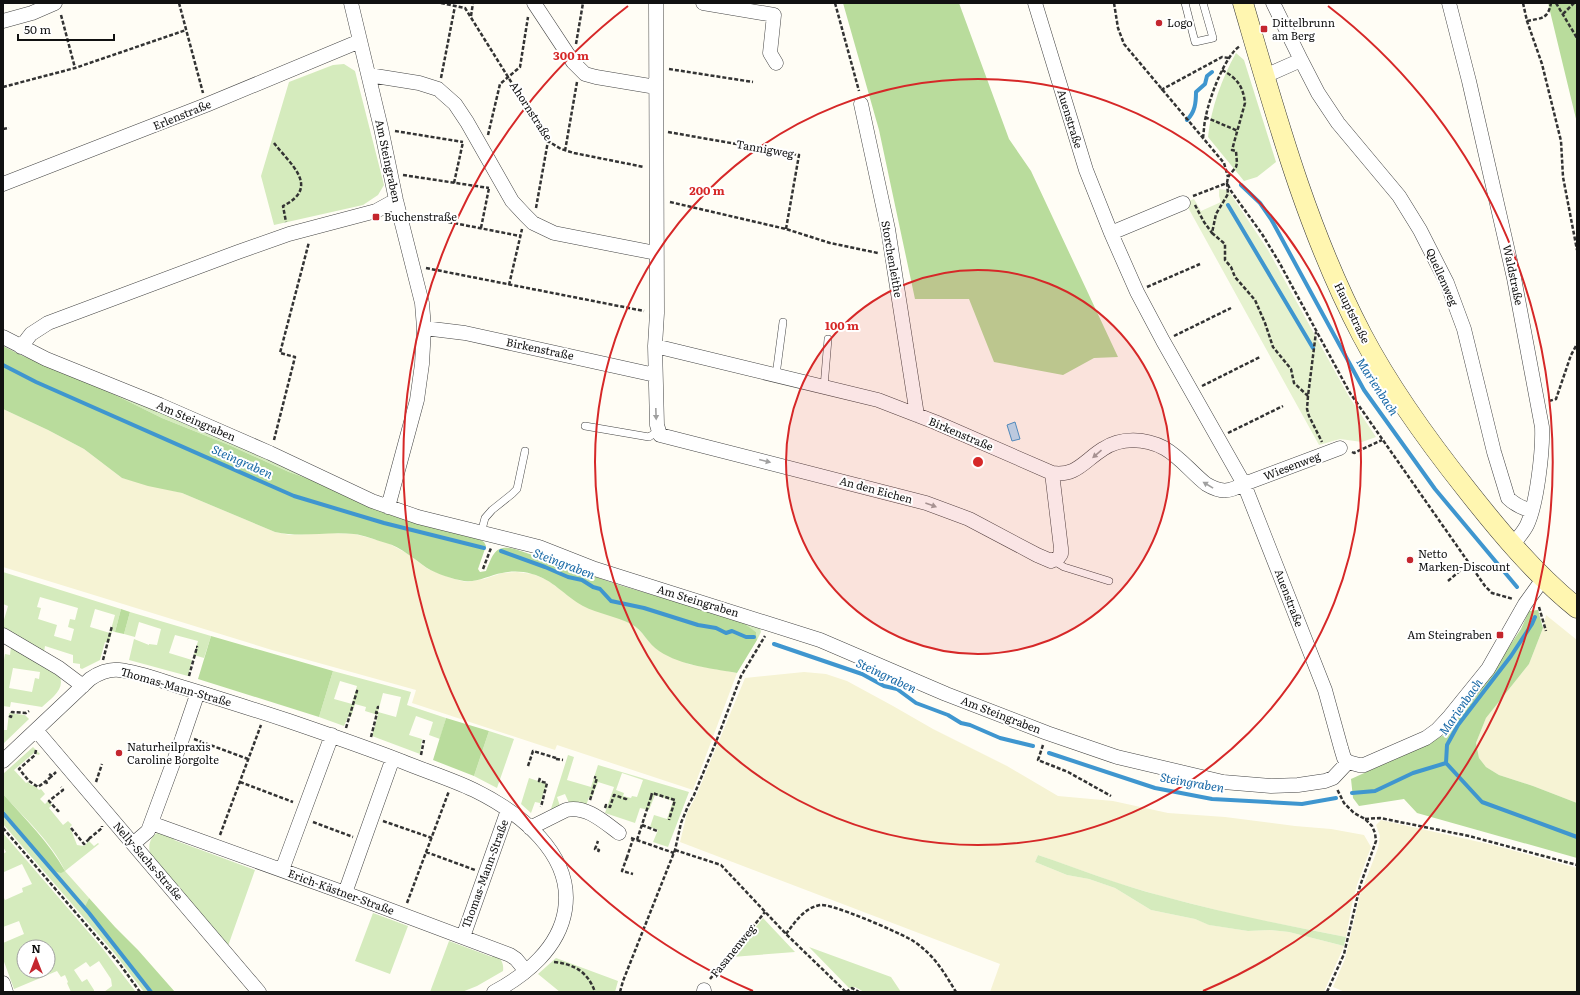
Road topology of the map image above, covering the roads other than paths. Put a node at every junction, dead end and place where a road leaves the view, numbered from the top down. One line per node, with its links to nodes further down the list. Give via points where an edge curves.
1 (352, 3): 13 (street, Am Steingraben)
2 (656, 3): 18 (street)
3 (703, 3): 15 (street, via 774,15 770,53)
4 (1035, 3): 23 (street, Auenstraße, via 1086,170)
5 (1185, 3): 6 (lane, via 1196,42 1213,38)
6 (1203, 3)
7 (1243, 3): 17 (street, Hauptstraße)
8 (1274, 3): 14 (street, Quellenweg)
9 (1450, 3): 42 (street, Waldstraße, via 1514,278 1538,404 1542,438)
10 (57, 7): 12 (street)
11 (531, 7): 18 (street, via 585,74)
12 (3, 21)
13 (360, 41): 16 (street, Am Steingraben); 20 (street, Erlenstraße, via 206,105)
14 (1301, 60): 17 (street); 42 (street, Quellenweg, via 1318,93 1338,123 1399,196 1420,230 1447,283 1464,329 1508,498 1521,508)
15 (776, 63)
16 (369, 75): 22 (street, Am Steingraben); 24 (street, via 420,83 438,89 455,104 468,122 512,201 529,219 554,233)
17 (1264, 76): 44 (street, Hauptstraße, via 1296,178 1324,253 1362,336 1435,449)
18 (656, 87): 24 (street)
19 (861, 104): 34 (street, Storchenleithe, via 893,256)
20 (3, 184)
21 (1186, 200): 23 (street)
22 (398, 206): 26 (street, Am Steingraben, via 422,303); 30 (street, via 289,234 102,301 48,323 31,334)
23 (1111, 233): 40 (street, Auenstraße, via 1137,292)
24 (656, 252): 29 (street, via 657,314)
25 (783, 322): 32 (lane)
26 (424, 328): 31 (street, Birkenstraße, via 465,333); 41 (street, Am Steingraben, via 421,383)
27 (3, 337): 30 (street, Am Steingraben)
28 (828, 339): 33 (lane)
29 (654, 346): 31 (street); 32 (street, Birkenstraße)
30 (22, 347): 41 (street, Am Steingraben, via 270,453)
31 (655, 375): 36 (street, one-way to 36)
32 (776, 375): 33 (street, Birkenstraße)
33 (824, 387): 34 (street, Birkenstraße, via 878,400)
34 (917, 415): 39 (street, Birkenstraße)
35 (585, 426): 36 (lane, via 649,437)
36 (658, 431): 45 (street, An den Eichen, one-way to 45, via 666,438 926,503 969,519)
37 (1335, 450): 40 (street, Wiesenweg)
38 (525, 451): 43 (lane, via 517,489 485,518)
39 (1052, 473): 40 (street, Birkenstraße, one-way to 39, via 1226,491 1212,488 1173,453 1141,440 1116,442 1074,471); 45 (street, via 1061,554 1058,558)
40 (1244, 484): 56 (street, Auenstraße, via 1325,690 1344,758)
41 (388, 507): 43 (street, Am Steingraben)
42 (1532, 511): 44 (street, Waldstraße, via 1527,524)
43 (487, 534): 56 (street, Am Steingraben, via 539,547 595,569 820,640 946,694 1117,757 1222,782 1270,786 1313,784 1333,778)
44 (1512, 546): 46 (street, Hauptstraße)
45 (1050, 560): 47 (lane)
46 (1543, 579): 48 (street, Hauptstraße); 56 (street, via 1528,599 1488,669 1437,730 1426,738 1364,765)
47 (1109, 581)
48 (1577, 608)
49 (3, 635): 50 (street, via 68,674)
50 (83, 686): 51 (street, Thomas-Mann-Straße, via 102,672 119,670); 52 (street, Thomas-Mann-Straße)
51 (198, 692): 53 (street, Thomas-Mann-Straße); 58 (street)
52 (36, 730): 55 (street, Thomas-Mann-Straße); 61 (street, Nelly-Sachs-Straße)
53 (332, 735): 54 (street, Thomas-Mann-Straße); 62 (street)
54 (393, 758): 57 (street, Thomas-Mann-Straße, via 474,790); 63 (street)
55 (3, 761)
56 (1348, 762)
57 (508, 810): 59 (street, Thomas-Mann-Straße); 64 (street, Thomas-Mann-Straße)
58 (151, 824): 61 (street, via 148,831); 62 (street, Erich-Kästner-Straße)
59 (530, 828): 60 (street, via 572,808 593,814); 65 (street, Thomas-Mann-Straße, via 556,860 564,881 566,903 554,940)
60 (619, 833)
61 (133, 844): 68 (street, Nelly-Sachs-Straße)
62 (282, 870): 63 (street, Erich-Kästner-Straße)
63 (345, 892): 64 (street, Erich-Kästner-Straße)
64 (462, 937): 65 (street, Erich-Kästner-Straße, via 510,955)
65 (525, 970): 69 (street, Thomas-Mann-Straße)
66 (3, 983): 67 (street)
67 (6, 992)
68 (259, 992)
69 (494, 992)

